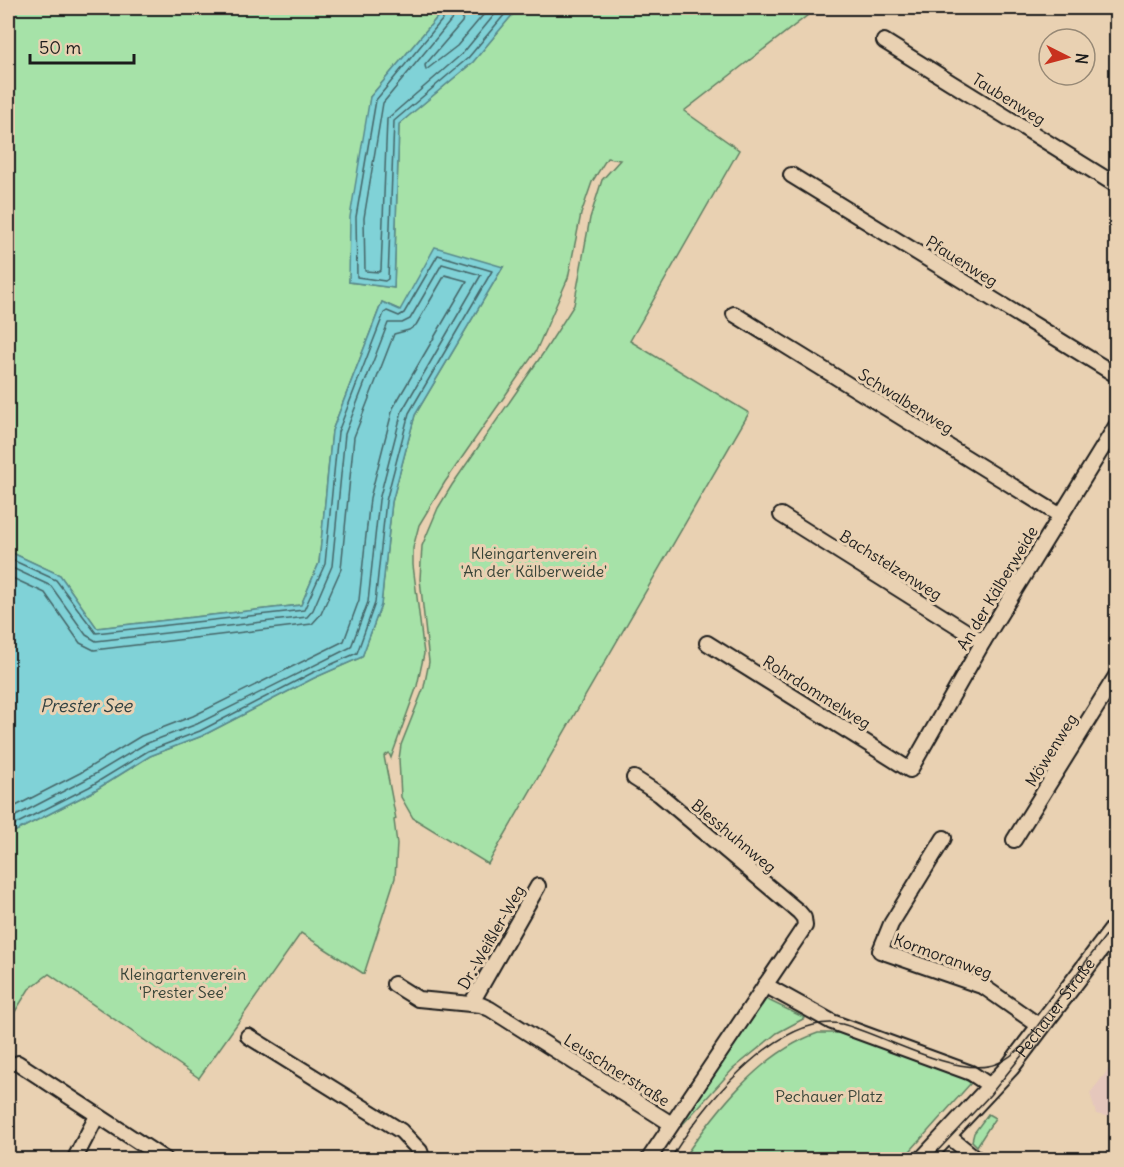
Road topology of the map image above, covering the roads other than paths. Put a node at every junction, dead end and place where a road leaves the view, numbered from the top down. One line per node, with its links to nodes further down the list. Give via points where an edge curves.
1 (884, 41): 3 (street, Taubenweg)
2 (791, 175): 5 (street, Pfauenweg)
3 (1116, 185)
4 (734, 314): 8 (street, Schwalbenweg)
5 (1116, 375)
6 (1116, 426): 8 (street, An der Kälberweide)
7 (781, 515): 9 (street, Bachstelzenweg)
8 (1061, 516): 9 (street, An der Kälberweide)
9 (983, 642): 12 (street, An der Kälberweide)
10 (707, 643): 12 (street, Rohrdommelweg)
11 (1116, 676): 15 (street, Möwenweg)
12 (910, 770)
13 (634, 778): 17 (street, Blesshuhnweg, via 659,794 799,912)
14 (944, 838): 22 (street, Kormoranweg, via 891,924 880,951 984,987)
15 (1014, 840)
16 (538, 886): 21 (street, Dr.-Weißler-Weg)
17 (805, 926): 20 (street, Leuschnerstraße)
18 (1116, 927): 22 (main road, Pechauer Straße)
19 (394, 984): 21 (street, Leuschnerstraße, via 418,999)
20 (765, 985): 25 (street, via 832,1022 972,1073); 27 (street, Leuschnerstraße)
21 (471, 1004): 27 (street, Leuschnerstraße, via 490,1009)
22 (1041, 1027): 25 (main road, Pechauer Straße)
23 (248, 1036): 31 (street, via 401,1131 420,1151)
24 (18, 1063): 26 (street)
25 (992, 1087): 28 (main road)
26 (97, 1116): 29 (street); 30 (street)
27 (670, 1123): 32 (street)
28 (947, 1135): 33 (main road); 34 (street)
29 (74, 1160)
30 (166, 1160)
31 (423, 1160)
32 (648, 1160)
33 (923, 1160)
34 (978, 1160)

